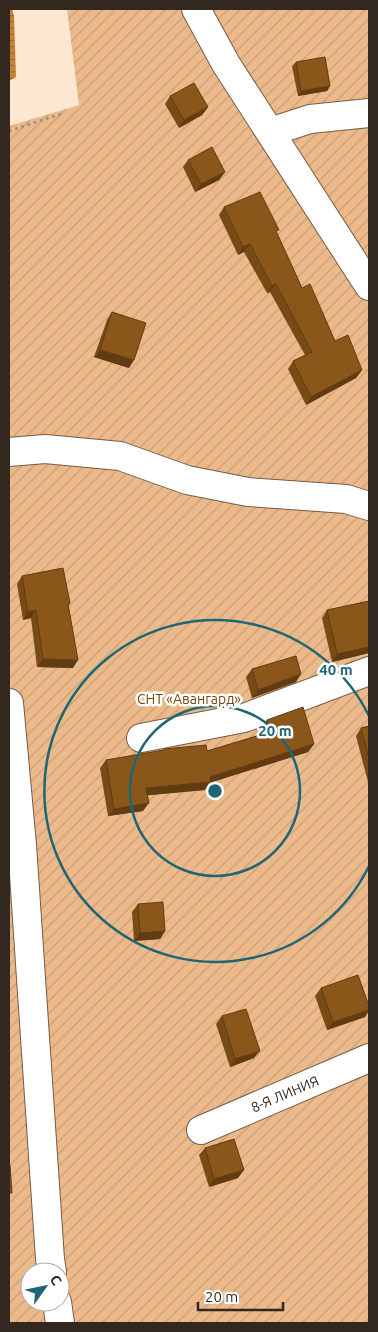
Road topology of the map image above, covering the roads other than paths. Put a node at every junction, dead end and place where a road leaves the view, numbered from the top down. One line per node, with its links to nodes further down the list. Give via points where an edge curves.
1 (196, 9): 3 (street, via 226,64)
2 (369, 113): 3 (street, via 310,120)
3 (270, 132): 4 (street)
4 (369, 286)
5 (9, 452): 6 (street, via 45,449 120,456 196,482 248,492 346,499)
6 (369, 506)
7 (369, 672): 9 (street, via 244,718)
8 (9, 703): 12 (street)
9 (141, 738)
10 (369, 1058): 11 (street, 8-Я ЛИНИЯ)
11 (201, 1130)
12 (50, 1262)

